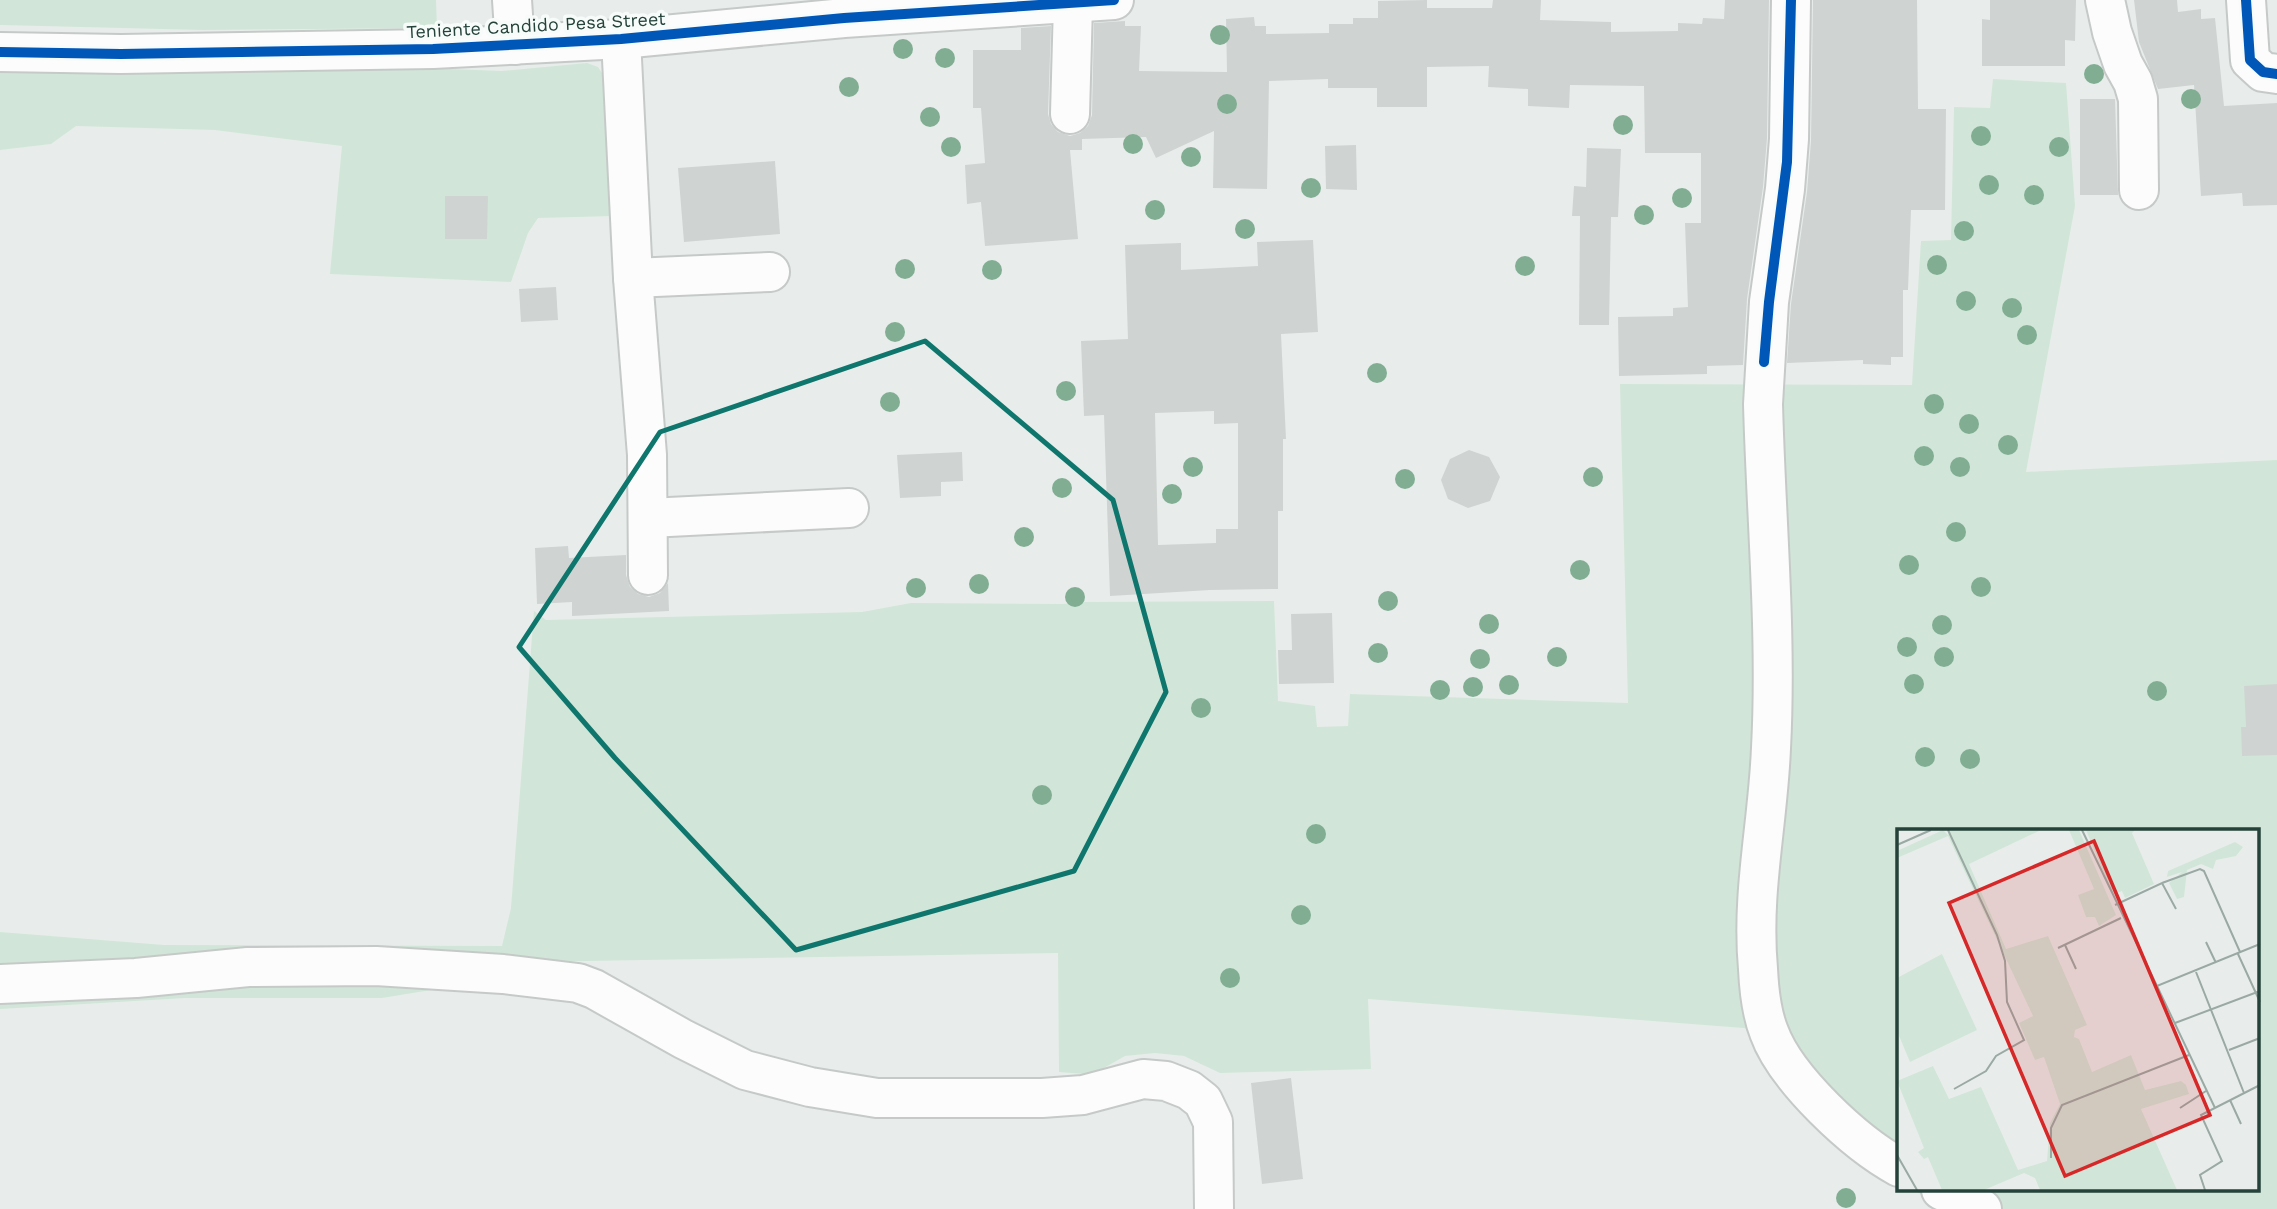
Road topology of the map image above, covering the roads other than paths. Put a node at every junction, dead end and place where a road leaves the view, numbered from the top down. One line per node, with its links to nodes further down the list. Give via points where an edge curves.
1 (512, 0): 8 (street)
2 (1114, 0): 6 (street, Teniente Candido Pesa Street)
3 (1791, 0): 19 (street, via 1787,162 1764,362 1771,748 1759,855 1756,947 1763,1012 1777,1048 1819,1102)
4 (2105, 0): 12 (street, via 2121,57 2136,89)
5 (2246, 0): 10 (street, via 2250,60 2263,72)
6 (1073, 4): 7 (street, Teniente Candido Pesa Street, via 844,18); 11 (street)
7 (621, 39): 8 (street, Teniente Candido Pesa Street); 14 (street)
8 (514, 45): 9 (street, Teniente Candido Pesa Street, via 121,54)
9 (0, 52)
10 (2277, 74)
11 (1070, 114)
12 (2139, 190)
13 (770, 272): 14 (street)
14 (634, 278): 16 (street)
15 (849, 508): 16 (street)
16 (649, 518): 17 (street)
17 (648, 575)
18 (0, 984): 21 (street, via 248,967 376,966 503,974 578,983 745,1070 877,1098 1042,1098 1083,1095 1143,1079 1166,1081 1203,1101 1213,1122)
19 (1897, 1166)
20 (1945, 1192): 22 (street)
21 (1214, 1209)
22 (1982, 1209)

